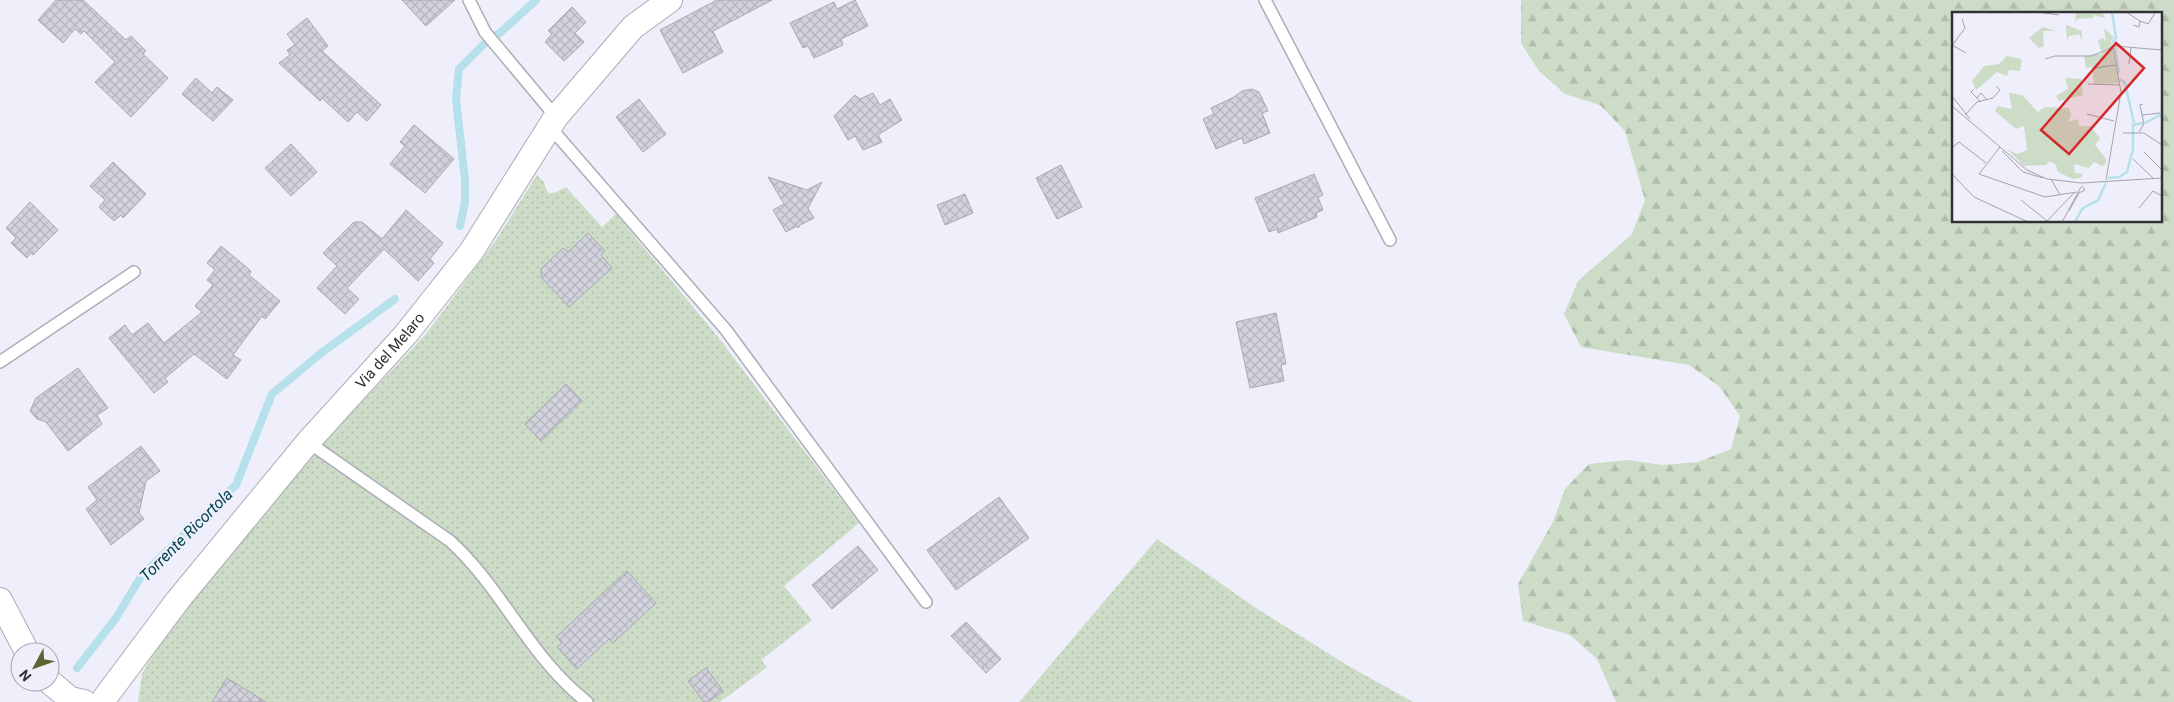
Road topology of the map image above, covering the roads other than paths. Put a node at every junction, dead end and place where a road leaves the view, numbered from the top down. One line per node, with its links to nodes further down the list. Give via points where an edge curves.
1 (469, 0): 4 (lane, via 485,32)
2 (670, 0): 4 (street, Via del Melaro, via 633,27)
3 (1265, 0): 5 (lane)
4 (553, 122): 8 (street, Via del Melaro, via 471,252 406,334); 10 (lane, via 726,330)
5 (1390, 240)
6 (134, 272): 7 (lane)
7 (0, 362)
8 (308, 442): 13 (street, Via del Melaro); 14 (lane, via 450,541 468,558 566,686)
9 (0, 600): 11 (street)
10 (926, 602)
11 (22, 642)
12 (60, 691): 13 (street, via 70,699)
13 (97, 701)
14 (587, 702)

